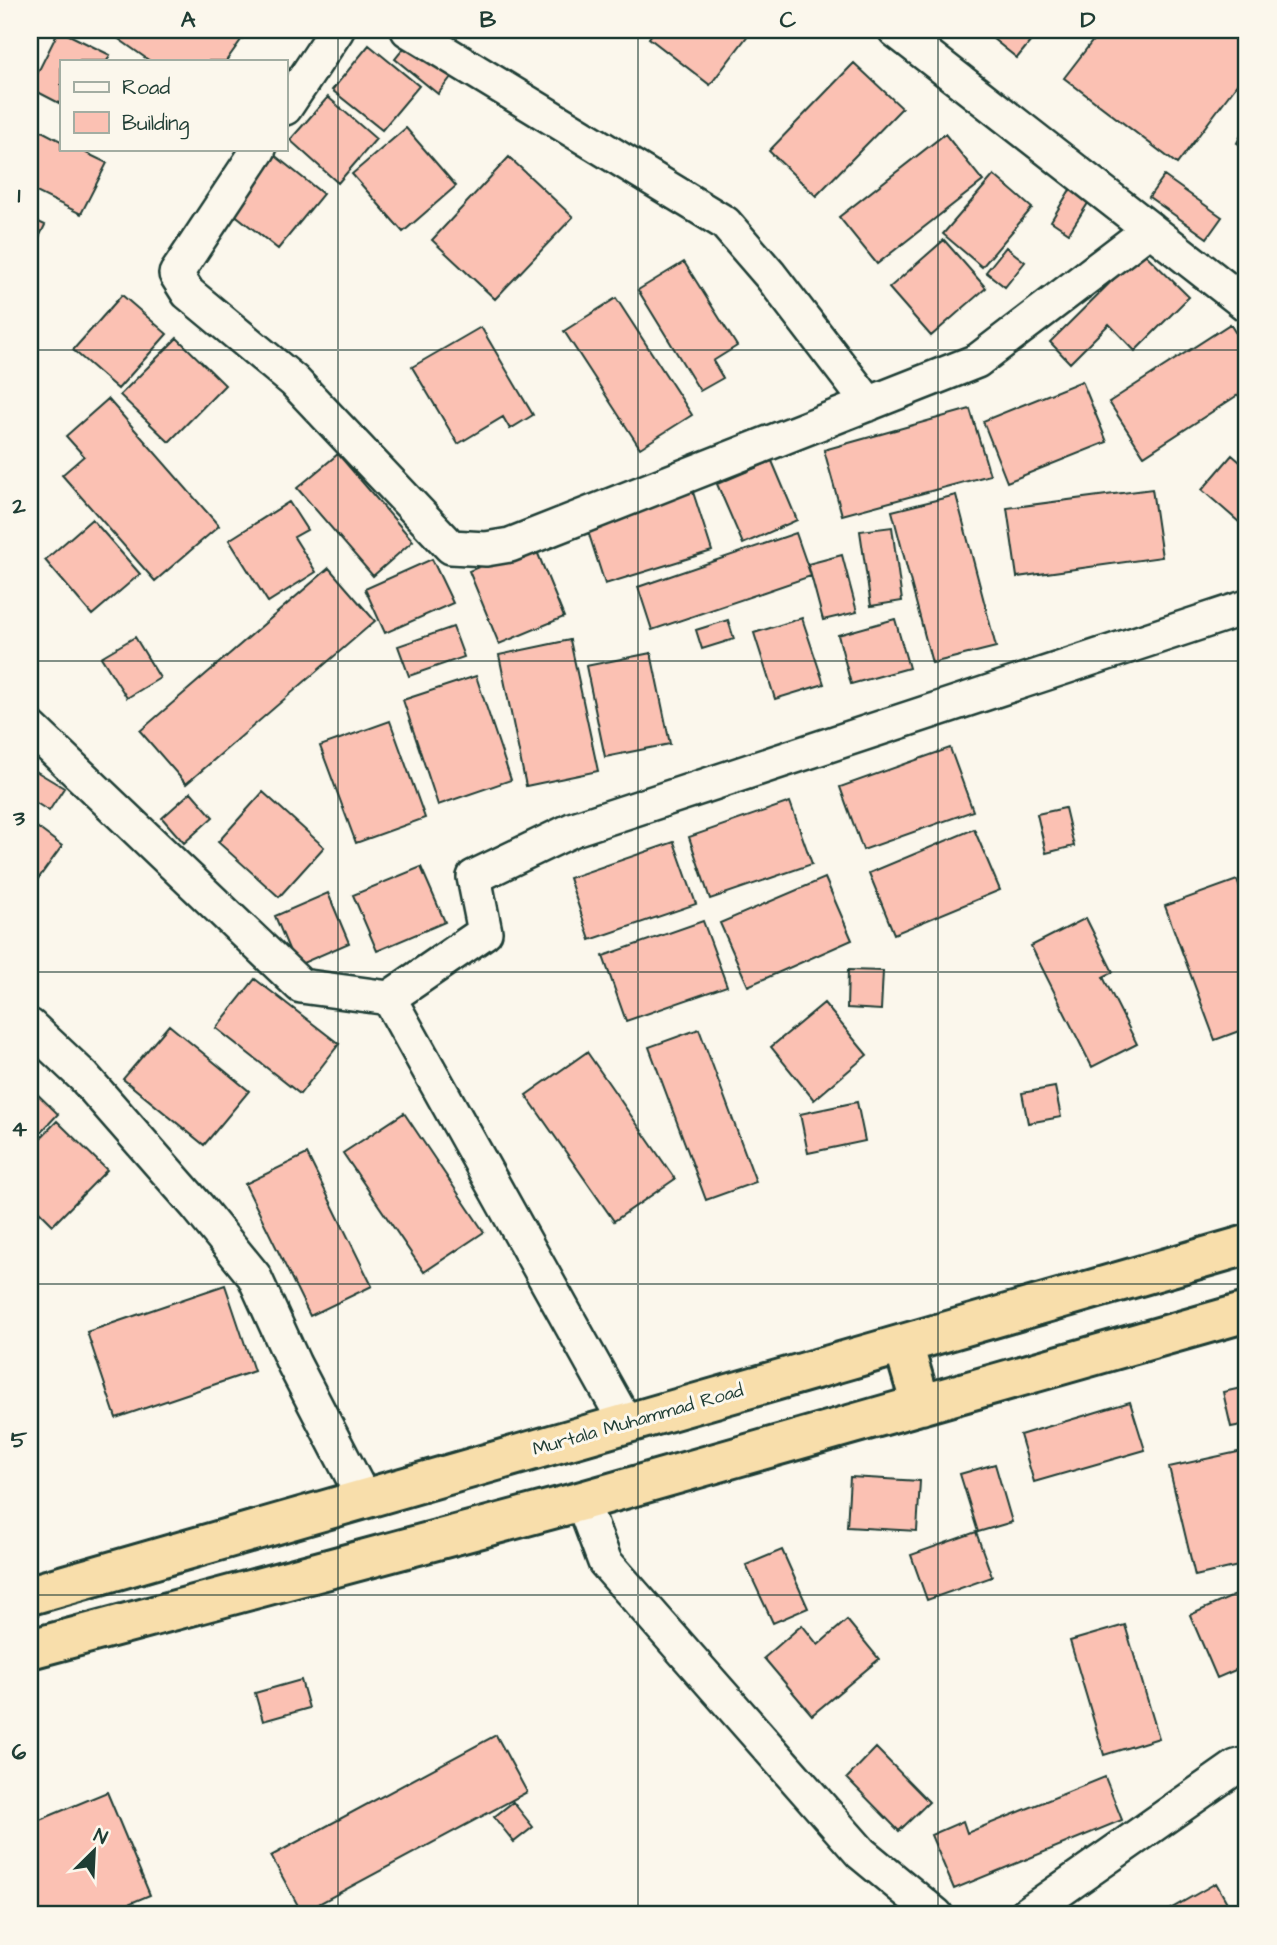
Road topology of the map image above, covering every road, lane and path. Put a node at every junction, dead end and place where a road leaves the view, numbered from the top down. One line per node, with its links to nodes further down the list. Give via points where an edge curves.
1 (337, 30): 4 (street)
2 (408, 30): 8 (street, via 724,223)
3 (895, 30): 6 (street)
4 (287, 105)
5 (258, 150): 8 (street, via 176,274 188,293 294,381 451,547 510,545)
6 (1150, 229): 7 (street); 8 (street, via 977,361)
7 (1247, 305)
8 (869, 404)
9 (1247, 607): 11 (street, via 574,829 474,877 485,932)
10 (30, 727): 11 (street, via 301,986)
11 (388, 998): 17 (street)
12 (30, 1026): 18 (street, via 84,1076 254,1276)
13 (1247, 1245): 15 (highway, Murtala Muhammad Road)
14 (1247, 1312): 16 (highway)
15 (904, 1344): 16 (highway); 17 (highway, Murtala Muhammad Road)
16 (921, 1405): 19 (highway)
17 (626, 1423): 18 (highway, Murtala Muhammad Road)
18 (365, 1499): 20 (highway, Murtala Muhammad Road)
19 (582, 1501): 21 (highway); 23 (street, via 605,1562 861,1853)
20 (30, 1595)
21 (30, 1649)
22 (1247, 1764): 24 (street, via 1236,1767)
23 (936, 1915)
24 (1025, 1915)

